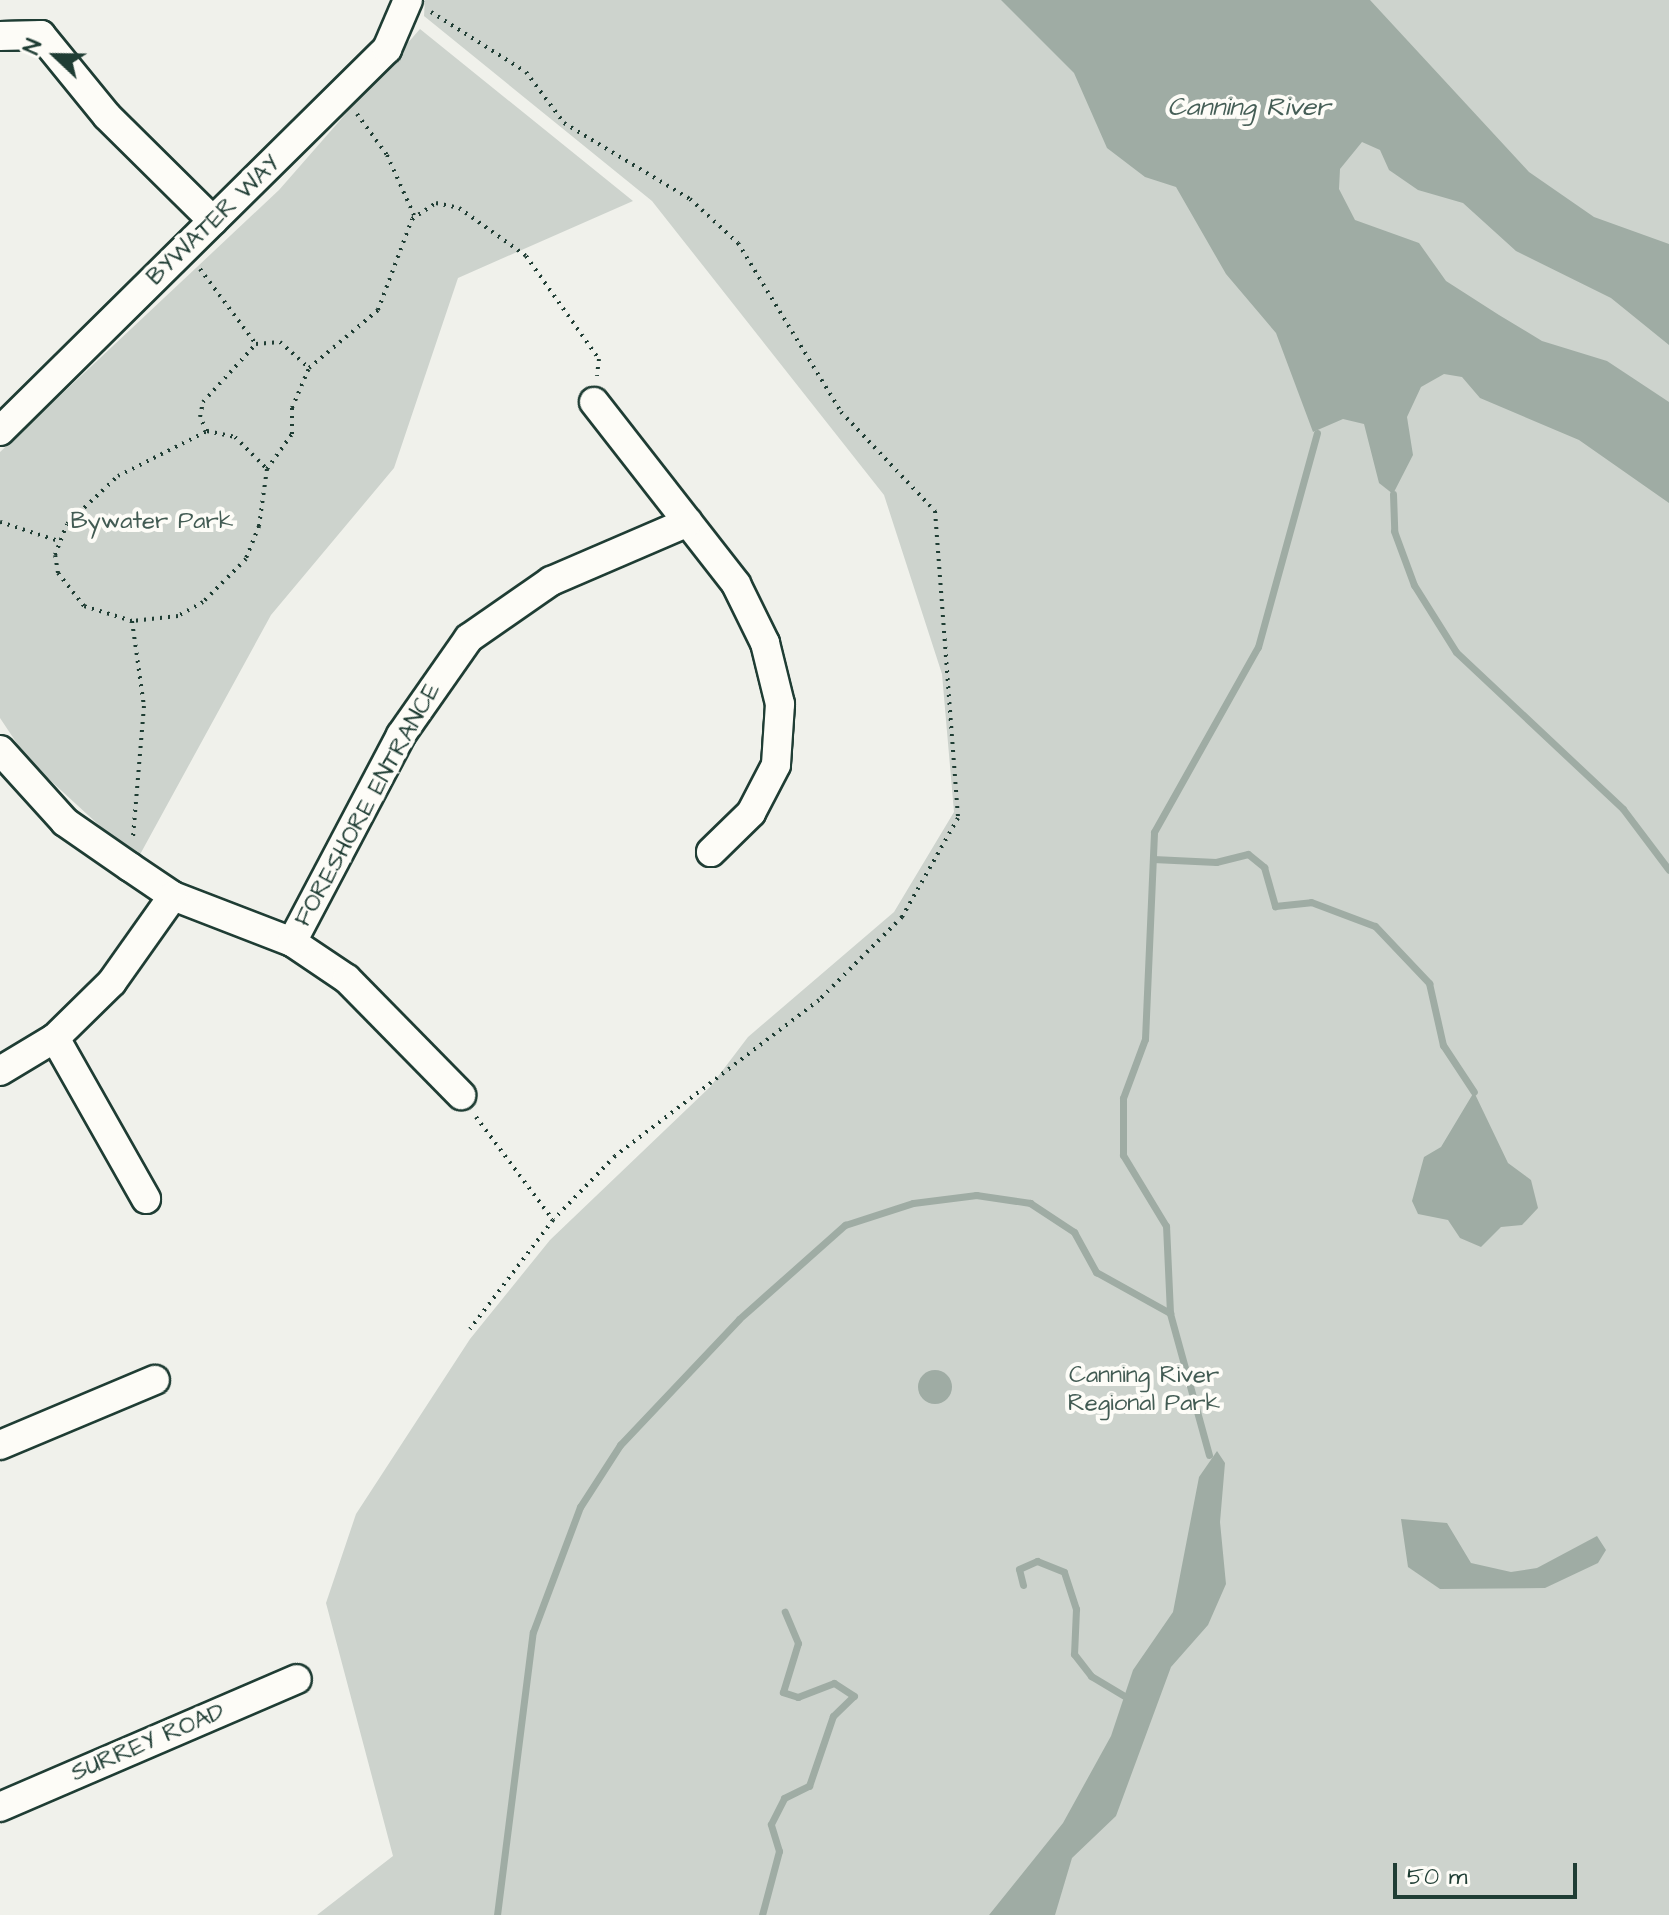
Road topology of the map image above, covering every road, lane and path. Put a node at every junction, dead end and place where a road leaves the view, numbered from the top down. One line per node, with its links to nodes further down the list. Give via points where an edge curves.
1 (408, 0): 3 (street, BYWATER WAY, via 387,49)
2 (0, 36): 5 (street, via 41,35 107,116)
3 (343, 95): 4 (path, via 387,155); 5 (street, BYWATER WAY)
4 (414, 215): 8 (path, via 378,310); 9 (path, via 447,203 526,256 599,359)
5 (213, 221): 6 (street, BYWATER WAY)
6 (185, 248): 7 (path); 10 (street, BYWATER WAY)
7 (256, 344): 8 (path, via 280,342); 11 (path, via 203,402)
8 (309, 368): 12 (path, via 292,408 292,434)
9 (594, 402): 14 (street)
10 (0, 431)
11 (207, 431): 12 (path, via 235,437); 15 (path, via 118,476)
12 (267, 469): 16 (path, via 259,526 227,581 178,616)
13 (0, 522): 15 (path)
14 (688, 522): 18 (street, via 736,584 765,643 780,704 776,765 751,813); 21 (street, FORESHORE ENTRANCE, via 551,581 469,638 401,735)
15 (59, 541): 16 (path, via 58,573 68,592 84,606)
16 (132, 621): 19 (path, via 144,706)
17 (0, 750): 19 (street, via 65,822)
18 (711, 852)
19 (130, 867): 20 (street)
20 (173, 896): 21 (street); 22 (street, via 112,982)
21 (292, 942): 24 (street, via 347,979)
22 (55, 1038): 23 (street); 25 (street)
23 (0, 1071)
24 (461, 1095): 26 (path)
25 (146, 1199)
26 (553, 1220)
27 (155, 1380): 28 (street)
28 (0, 1445)
29 (297, 1679): 30 (street, SURREY ROAD)
30 (0, 1807)

